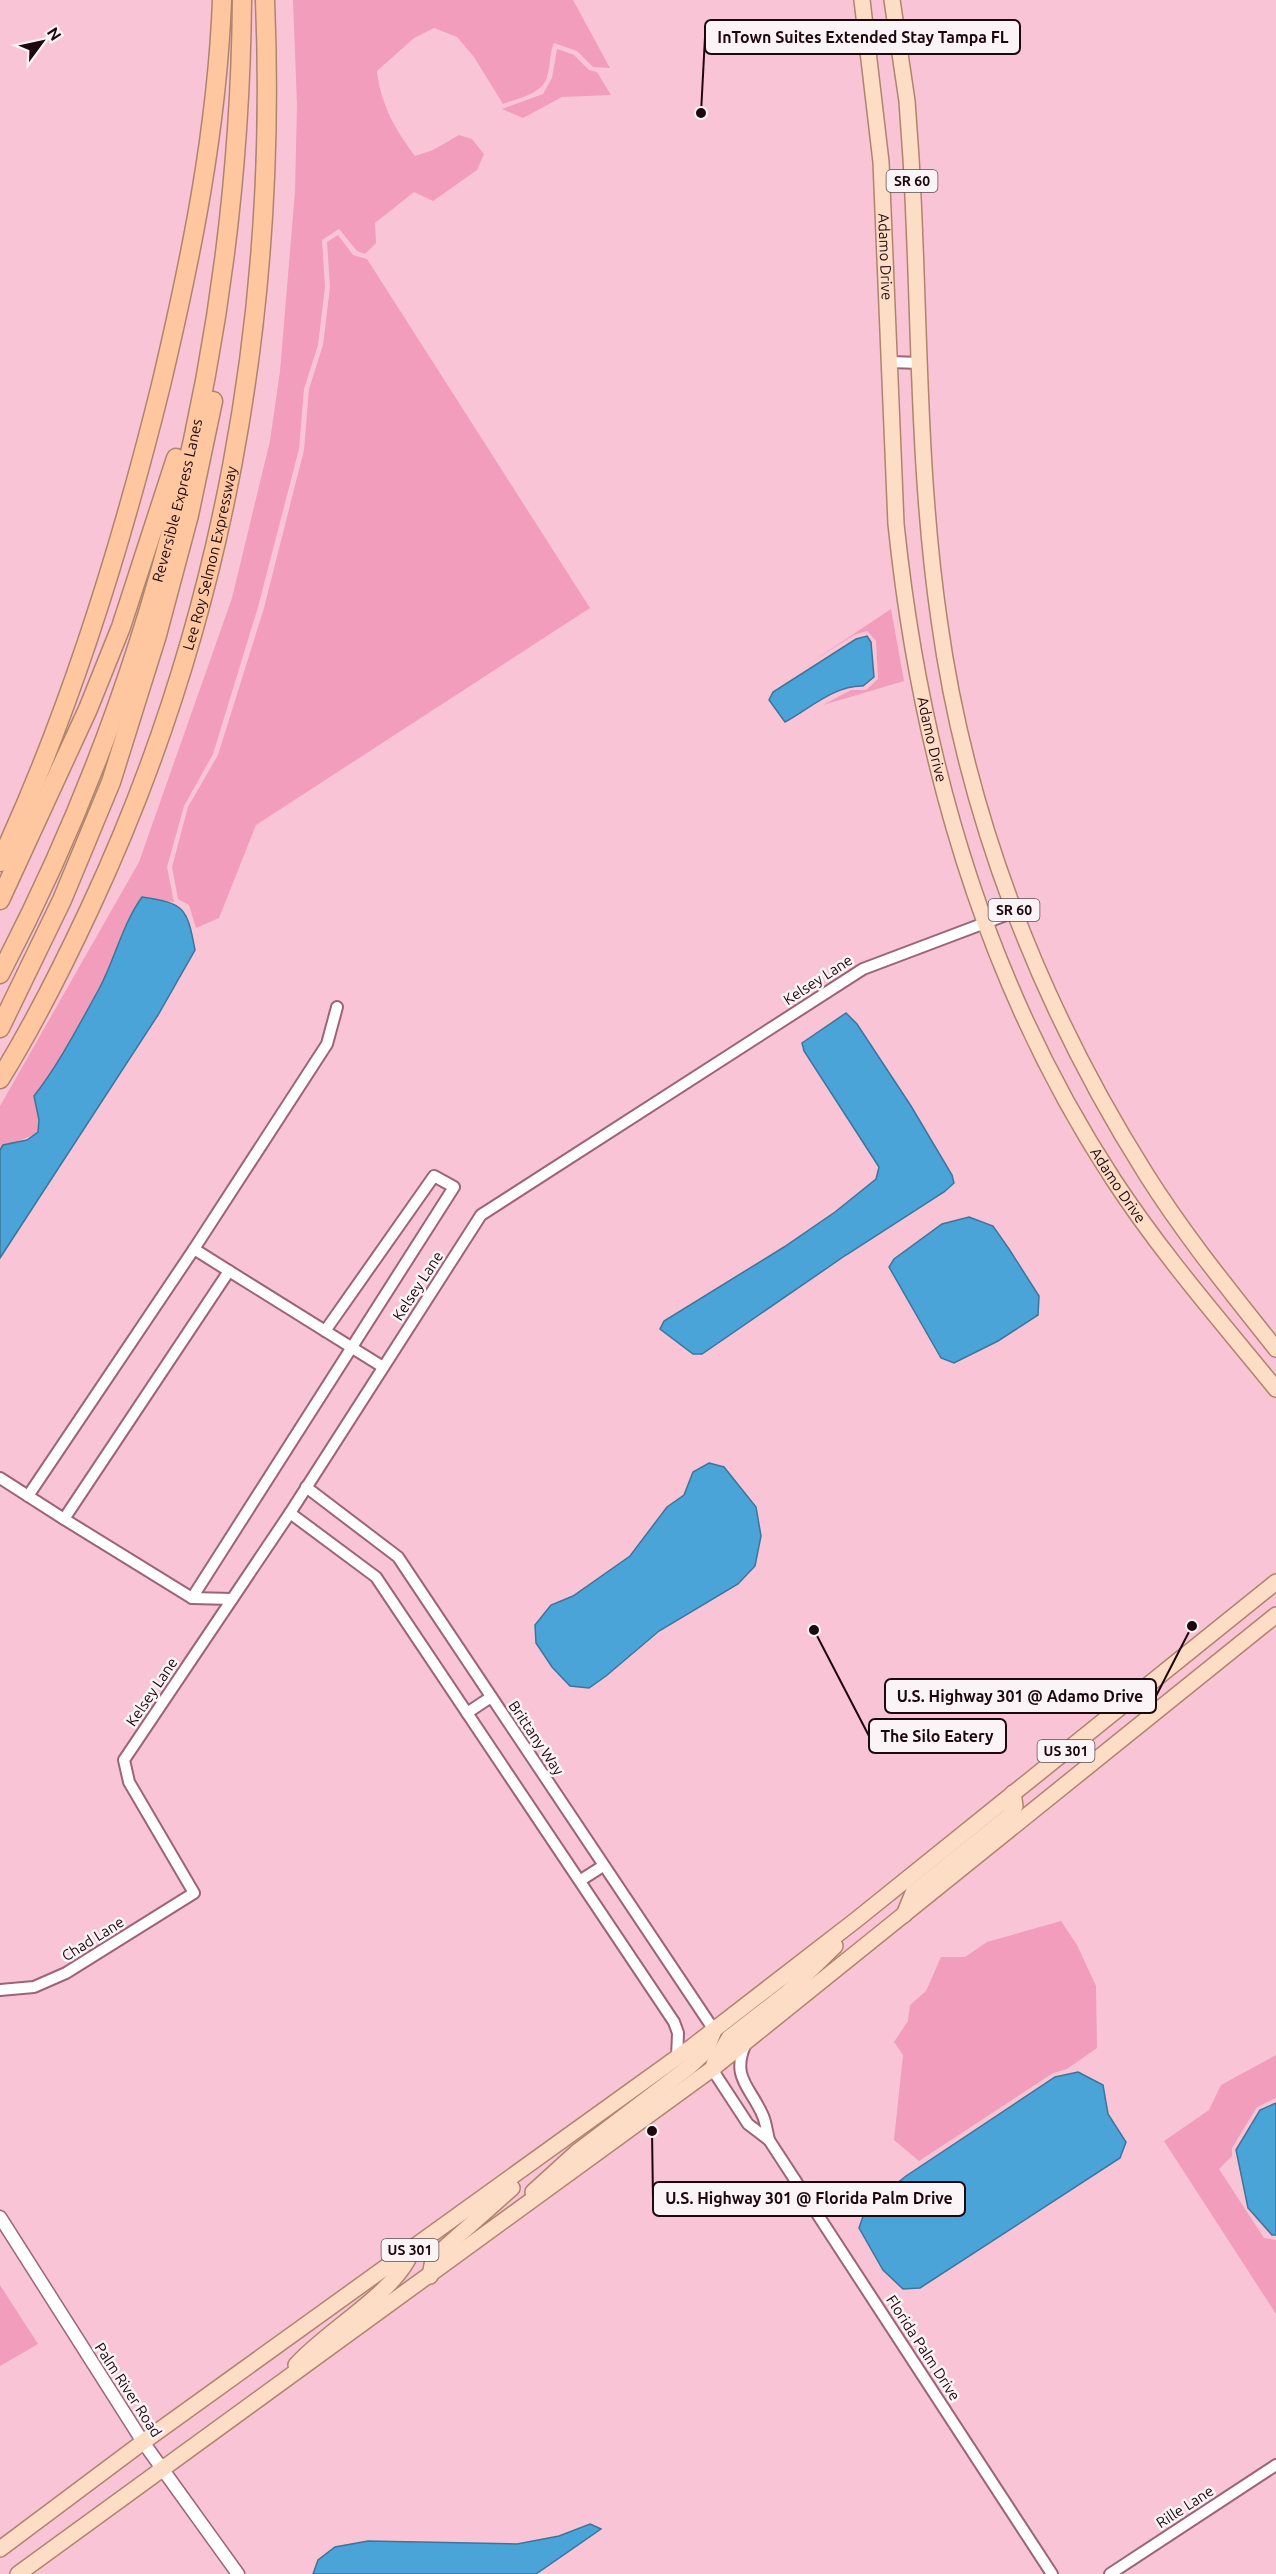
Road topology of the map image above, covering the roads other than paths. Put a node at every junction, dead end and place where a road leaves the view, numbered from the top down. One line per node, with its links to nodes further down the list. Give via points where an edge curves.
1 (222, 0): 10 (highway, via 213,118 201,201 146,446 92,624 51,739)
2 (242, 0): 6 (highway, Reversible Express Lanes, via 234,175)
3 (265, 0): 17 (highway, Lee Roy Selmon Expressway, via 265,185 253,340 219,538 180,679 126,830 69,953)
4 (862, 0): 8 (main road, Adamo Drive / SR 60, via 881,162)
5 (892, 0): 9 (main road, Adamo Drive / SR 60, via 907,101)
6 (220, 304): 7 (highway, Reversible Express Lanes); 16 (highway, via 220,368 189,515 150,657 107,793 45,938)
7 (212, 356): 11 (highway, via 199,371 178,451 121,627 88,709); 14 (highway, Reversible Express Lanes, via 157,585 120,701 61,849)
8 (890, 362): 9 (street); 13 (main road, Adamo Drive / SR 60, via 896,524 912,643 938,776)
9 (920, 363): 12 (main road, Adamo Drive / SR 60, via 927,512 946,668 970,777)
10 (0, 862)
11 (0, 900)
12 (1014, 912): 13 (street, Kelsey Lane); 22 (main road, Adamo Drive / SR 60, via 1058,1013 1116,1125 1180,1226)
13 (986, 922): 23 (street, Kelsey Lane, via 863,969 481,1215); 24 (main road, Adamo Drive / SR 60, via 1007,978 1056,1083 1112,1178 1192,1289)
14 (0, 974)
15 (337, 1007): 18 (street, via 327,1044)
16 (0, 1028)
17 (0, 1078)
18 (194, 1249): 19 (street); 27 (street)
19 (228, 1271): 20 (street); 29 (street)
20 (325, 1331): 21 (street); 21 (street, via 434,1176 454,1187)
21 (351, 1347): 23 (street); 31 (street)
22 (1276, 1349)
23 (383, 1367): 26 (street, Kelsey Lane)
24 (1276, 1389)
25 (0, 1478): 27 (street)
26 (306, 1487): 28 (street, Kelsey Lane); 34 (street, Brittany Way, via 398,1557)
27 (28, 1496): 29 (street)
28 (290, 1513): 32 (street, Kelsey Lane); 35 (street, via 376,1577)
29 (64, 1519): 31 (street)
30 (1276, 1582): 36 (main road, US 301)
31 (192, 1598): 32 (street)
32 (232, 1599): 39 (street, Kelsey Lane, via 124,1760 129,1782)
33 (1276, 1615): 40 (main road, US 301)
34 (491, 1697): 35 (street); 37 (street, Brittany Way)
35 (467, 1713): 38 (street)
36 (1014, 1793): 40 (main road, via 1015,1806 1009,1816 913,1893); 41 (main road, US 301)
37 (603, 1866): 38 (street); 43 (street, Brittany Way)
38 (581, 1880): 45 (street, via 674,2022 678,2033)
39 (194, 1893): 42 (street, Chad Lane, via 66,1973 34,1987)
40 (904, 1915): 44 (main road, US 301)
41 (856, 1920): 43 (main road, US 301); 46 (main road, via 835,1947 787,1993 729,2038)
42 (0, 1990)
43 (714, 2030): 45 (main road, US 301); 49 (main road, via 706,2051 689,2067 577,2152 535,2188)
44 (747, 2042): 46 (main road, US 301); 48 (street, Florida Palm Drive, via 740,2055 739,2070 763,2117)
45 (677, 2058): 47 (main road, US 301)
46 (712, 2069): 48 (street, Florida Palm Drive, via 748,2124); 49 (main road, US 301)
47 (572, 2135): 51 (main road, US 301); 52 (main road, via 441,2251 433,2260)
48 (769, 2140): 60 (street, Florida Palm Drive)
49 (516, 2213): 52 (main road, US 301)
50 (0, 2217): 54 (street, Palm River Road)
51 (412, 2249): 53 (main road, via 384,2288 309,2351); 54 (main road, US 301)
52 (429, 2276): 53 (main road, US 301)
53 (276, 2387): 56 (main road, US 301)
54 (143, 2442): 56 (street, Palm River Road); 57 (main road, US 301)
55 (1276, 2465): 61 (street, Rille Lane)
56 (162, 2468): 58 (main road, US 301); 59 (street, Palm River Road)
57 (0, 2548)
58 (18, 2574)
59 (238, 2574)
60 (1052, 2574)
61 (1110, 2574)

